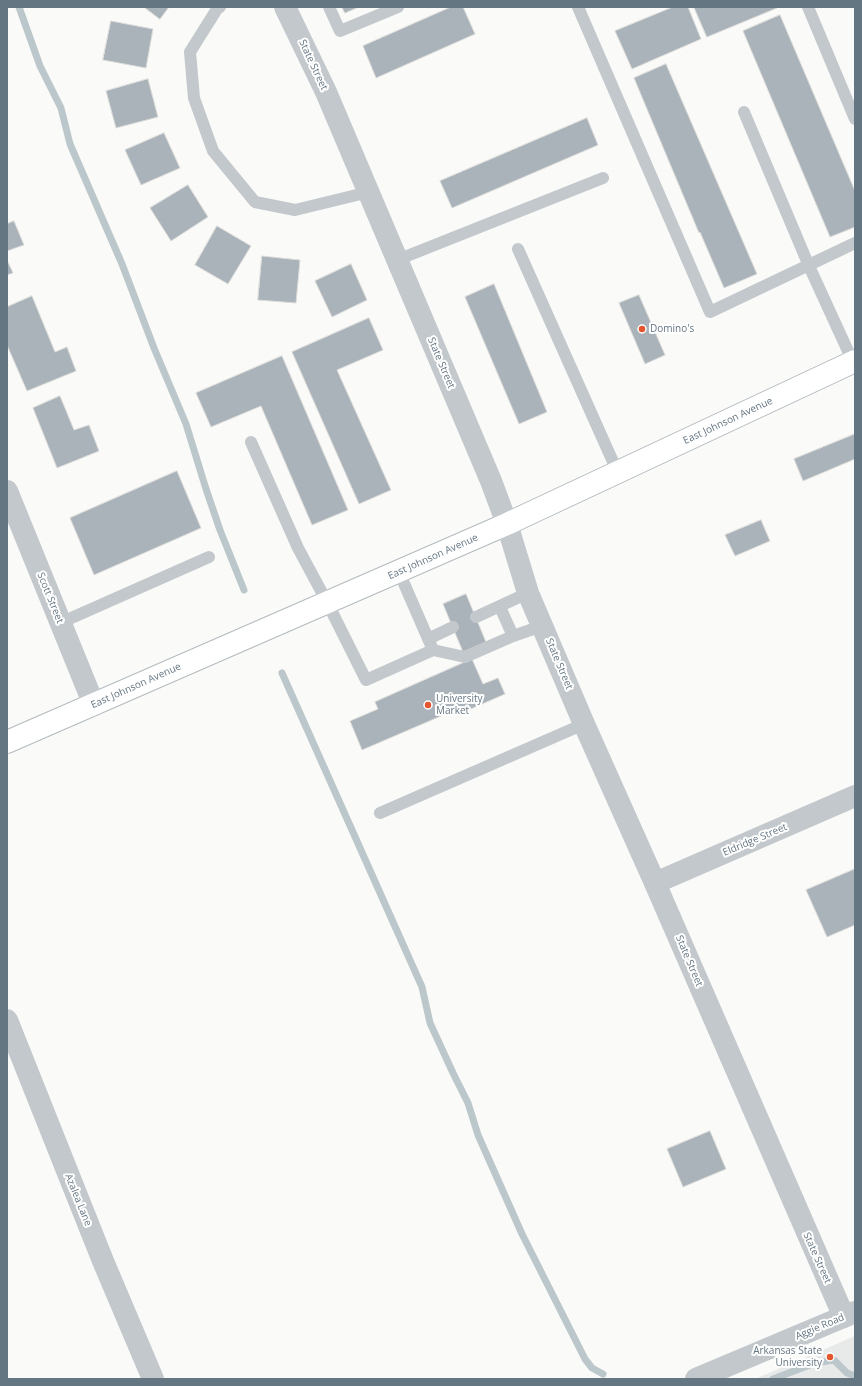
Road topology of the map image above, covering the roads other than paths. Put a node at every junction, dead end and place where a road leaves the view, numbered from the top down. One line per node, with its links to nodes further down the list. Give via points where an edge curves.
1 (220, 7): 10 (lane, via 190,52 194,98 213,151 255,202 295,210)
2 (285, 7): 10 (street, State Street, via 326,92)
3 (329, 7): 4 (lane, via 340,31)
4 (398, 7)
5 (578, 7): 14 (lane, via 710,312)
6 (808, 7): 8 (lane)
7 (744, 112): 14 (lane)
8 (855, 119)
9 (603, 178): 13 (lane)
10 (369, 192): 13 (street, State Street)
11 (855, 243): 14 (lane)
12 (518, 249): 17 (lane)
13 (397, 260): 19 (street, State Street)
14 (809, 266): 15 (lane)
15 (854, 362): 17 (main road, East Johnson Avenue)
16 (251, 442): 23 (lane, via 298,548)
17 (618, 473): 19 (main road, East Johnson Avenue)
18 (7, 491): 26 (street, Scott Street)
19 (507, 524): 21 (main road, East Johnson Avenue); 22 (street, State Street)
20 (209, 558): 26 (lane)
21 (399, 572): 23 (main road, East Johnson Avenue); 30 (lane)
22 (528, 593): 24 (lane); 27 (street, State Street)
23 (327, 602): 31 (lane, via 366,680); 32 (main road, East Johnson Avenue)
24 (500, 607): 25 (lane); 29 (lane)
25 (476, 617)
26 (60, 622): 32 (street, Scott Street)
27 (542, 626): 29 (lane); 33 (street, State Street)
28 (453, 627): 30 (lane)
29 (513, 636): 31 (lane, via 465,658)
30 (428, 639): 31 (lane)
31 (433, 650)
32 (94, 705): 34 (main road, East Johnson Avenue)
33 (584, 724): 36 (lane); 37 (street, State Street)
34 (7, 742)
35 (855, 796): 37 (street, Eldridge Street)
36 (380, 813)
37 (655, 883): 39 (street, State Street)
38 (7, 1020): 40 (street, Azalea Lane)
39 (849, 1315): 41 (street, Aggie Road)
40 (153, 1379)
41 (696, 1379)

